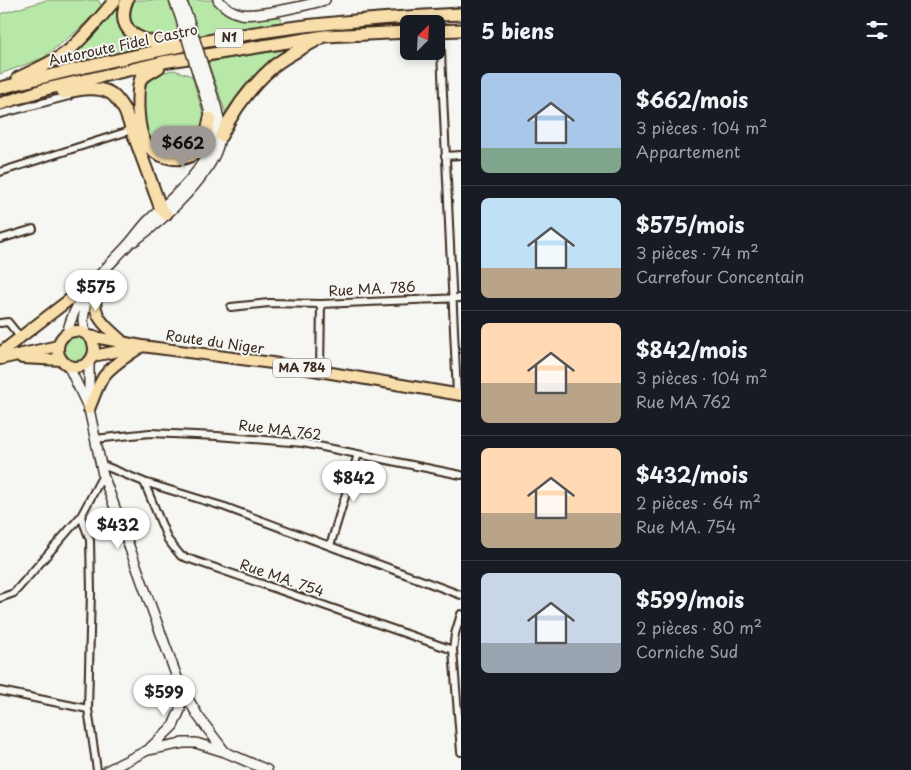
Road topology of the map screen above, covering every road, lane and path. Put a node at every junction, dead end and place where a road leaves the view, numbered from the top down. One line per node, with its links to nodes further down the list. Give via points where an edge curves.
1 (115, 0): 17 (highway, via 65,53)
2 (126, 0): 13 (highway, via 123,18 138,38 157,43)
3 (174, 0): 8 (main road)
4 (181, 0): 8 (main road)
5 (218, 0): 6 (main road, via 228,10 241,14)
6 (326, 0)
7 (461, 14): 13 (highway, Autoroute Fidel Castro / N1, via 376,18)
8 (184, 19): 16 (main road, bridge)
9 (461, 30): 10 (highway)
10 (445, 31)
11 (400, 32): 12 (highway, Autoroute Fidel Castro / N1)
12 (325, 36): 14 (highway, Autoroute Fidel Castro / N1); 23 (highway, via 275,66 240,102)
13 (202, 43): 17 (highway, Autoroute Fidel Castro / N1)
14 (178, 60): 19 (highway, Autoroute Fidel Castro / N1, via 46,89); 21 (highway, via 152,70 141,78 138,85 139,128 145,143 161,156 186,159 201,146 208,133)
15 (440, 60): 25 (street)
16 (202, 75): 21 (main road); 23 (main road, via 219,118)
17 (0, 87)
18 (110, 93): 19 (highway, via 78,90); 20 (street, via 81,94); 22 (highway, via 125,111)
19 (0, 105)
20 (0, 114)
21 (210, 118): 27 (main road, via 210,146 203,161)
22 (132, 130): 26 (street); 27 (highway)
23 (220, 136): 27 (main road, via 209,168)
24 (461, 155): 25 (street)
25 (445, 156): 32 (street)
26 (0, 172)
27 (163, 211): 30 (main road, via 142,227)
28 (32, 229): 29 (street)
29 (0, 239)
30 (96, 279): 31 (main road); 39 (main road); 40 (main road, via 94,305 97,315)
31 (87, 291): 37 (main road, via 70,317); 38 (main road, via 84,313)
32 (452, 298): 33 (street, Rue MA. 786); 34 (street, Rue MA. 786); 49 (street)
33 (461, 298)
34 (321, 304): 35 (street, via 269,303); 48 (street, Rue MA. 786)
35 (231, 307)
36 (0, 322): 39 (street, via 8,322)
37 (67, 334): 38 (main road, via 79,331); 41 (main road)
38 (87, 335): 40 (main road, Route du Niger); 46 (main road, via 94,345)
39 (20, 337): 43 (main road)
40 (122, 341): 42 (main road, Route du Niger)
41 (58, 346): 44 (main road); 47 (main road)
42 (142, 346): 46 (main road, Route du Niger); 48 (main road, Route du Niger / MA 784); 50 (main road, via 105,375)
43 (0, 353)
44 (11, 357): 45 (main road); 47 (main road)
45 (0, 359)
46 (91, 359): 47 (main road, via 79,367); 50 (main road)
47 (65, 362): 50 (main road)
48 (320, 371): 49 (main road, Route du Niger / MA 784)
49 (459, 394)
50 (89, 409): 51 (main road)
51 (95, 439): 52 (street, Rue MA 762, via 150,433 217,436 303,444); 53 (main road)
52 (358, 454): 55 (street, Rue MA 762); 58 (street)
53 (100, 464): 54 (main road); 56 (street)
54 (103, 475): 57 (street); 63 (main road)
55 (461, 475)
56 (144, 482): 58 (street, via 225,507); 62 (street, Rue MA. 754, via 168,540 181,556)
57 (81, 516): 60 (street, via 14,593); 65 (street, via 90,540)
58 (330, 546): 59 (street)
59 (461, 595)
60 (0, 598)
61 (461, 614): 62 (street)
62 (453, 650): 68 (street)
63 (179, 683): 66 (main road, via 180,710 173,726); 67 (main road)
64 (0, 692): 65 (street)
65 (88, 709): 69 (street)
66 (148, 750): 67 (main road, via 196,743); 70 (main road)
67 (225, 752): 71 (main road)
68 (461, 752)
69 (97, 770)
70 (108, 770)
71 (267, 770)

